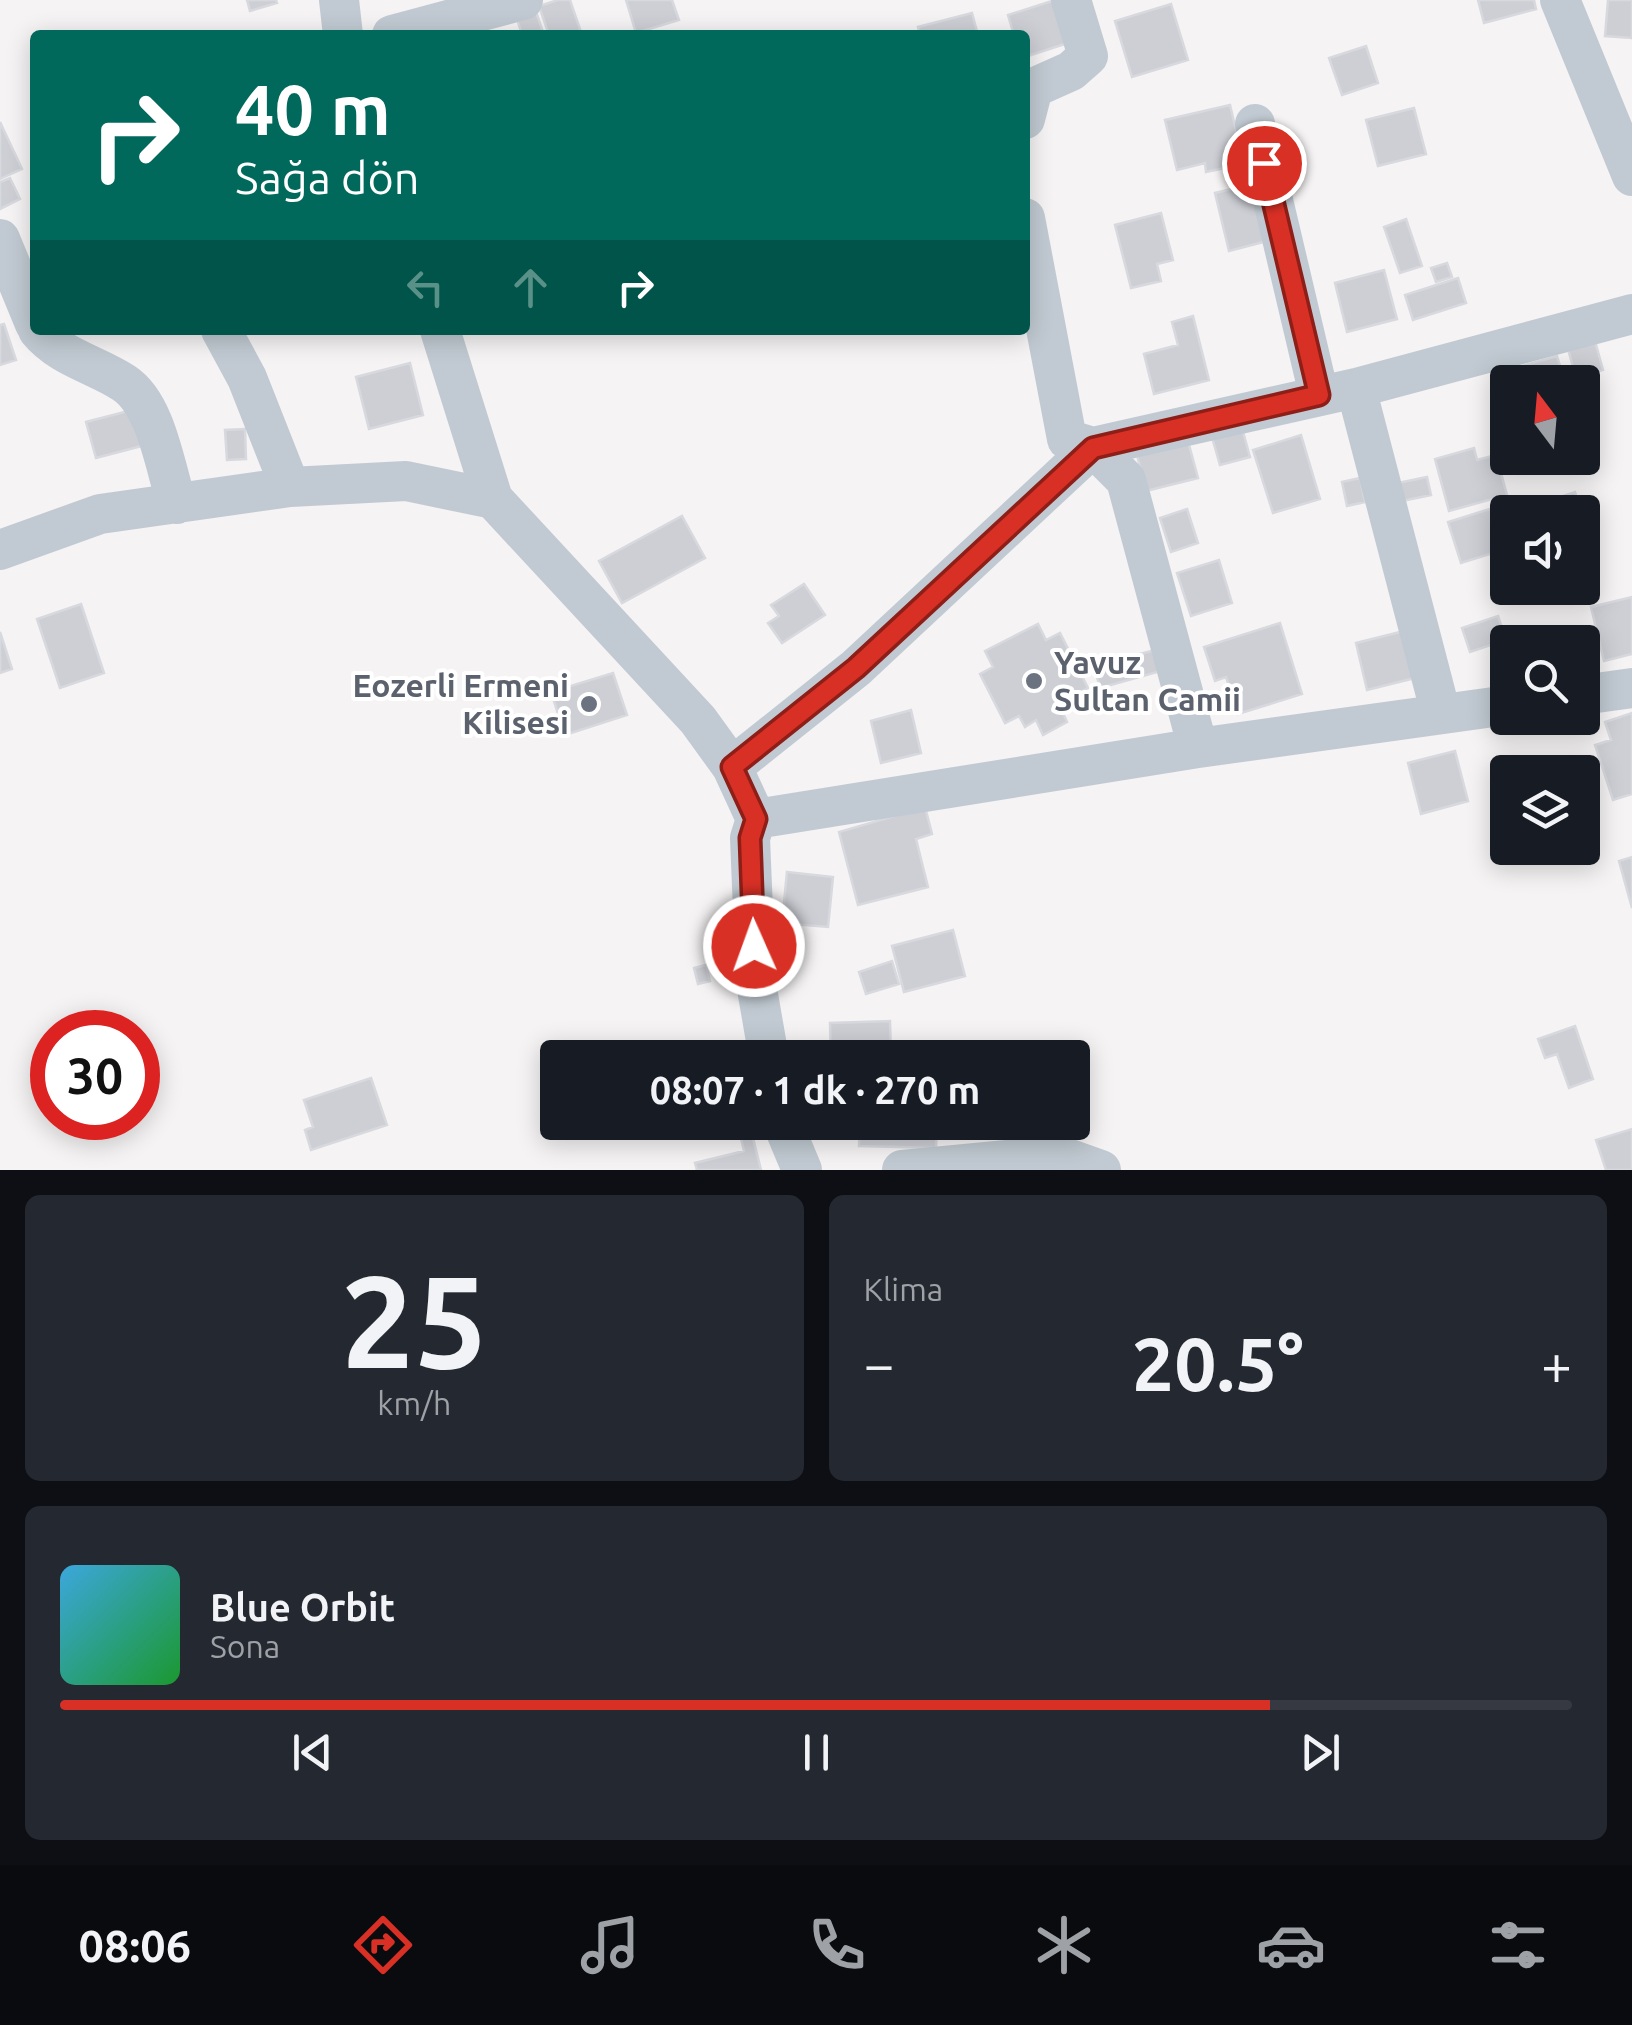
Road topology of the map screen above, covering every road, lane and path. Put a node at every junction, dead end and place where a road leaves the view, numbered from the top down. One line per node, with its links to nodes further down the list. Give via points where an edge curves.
1 (339, 0): 5 (street)
2 (523, 0): 6 (street)
3 (1072, 0): 7 (street, via 1088,56 1033,88)
4 (1560, 0): 9 (street)
5 (342, 30)
6 (411, 30)
7 (1030, 100)
8 (1255, 124): 17 (street)
9 (1632, 176)
10 (0, 239): 12 (street)
11 (1030, 244): 18 (street, via 1067,439)
12 (30, 312)
13 (1632, 314): 17 (street)
14 (45, 335): 21 (street, via 66,355 136,394)
15 (224, 335): 19 (street)
16 (442, 335): 20 (street)
17 (1338, 391): 18 (street); 26 (street)
18 (1093, 448): 27 (street, via 1126,480); 28 (street, via 856,668)
19 (290, 487): 20 (street, via 406,481); 21 (street)
20 (493, 499): 28 (street, via 698,720)
21 (177, 504): 22 (street, via 100,514)
22 (0, 550)
23 (1632, 688): 24 (street)
24 (1600, 692)
25 (1490, 707): 26 (street)
26 (1441, 714): 27 (street)
27 (1198, 748): 29 (street)
28 (732, 767): 29 (street)
29 (756, 819): 30 (street, via 750,838 756,983)
30 (766, 1040)
31 (790, 1140): 32 (street)
32 (802, 1170)
33 (902, 1170): 34 (street, via 1059,1156)
34 (1101, 1170)

